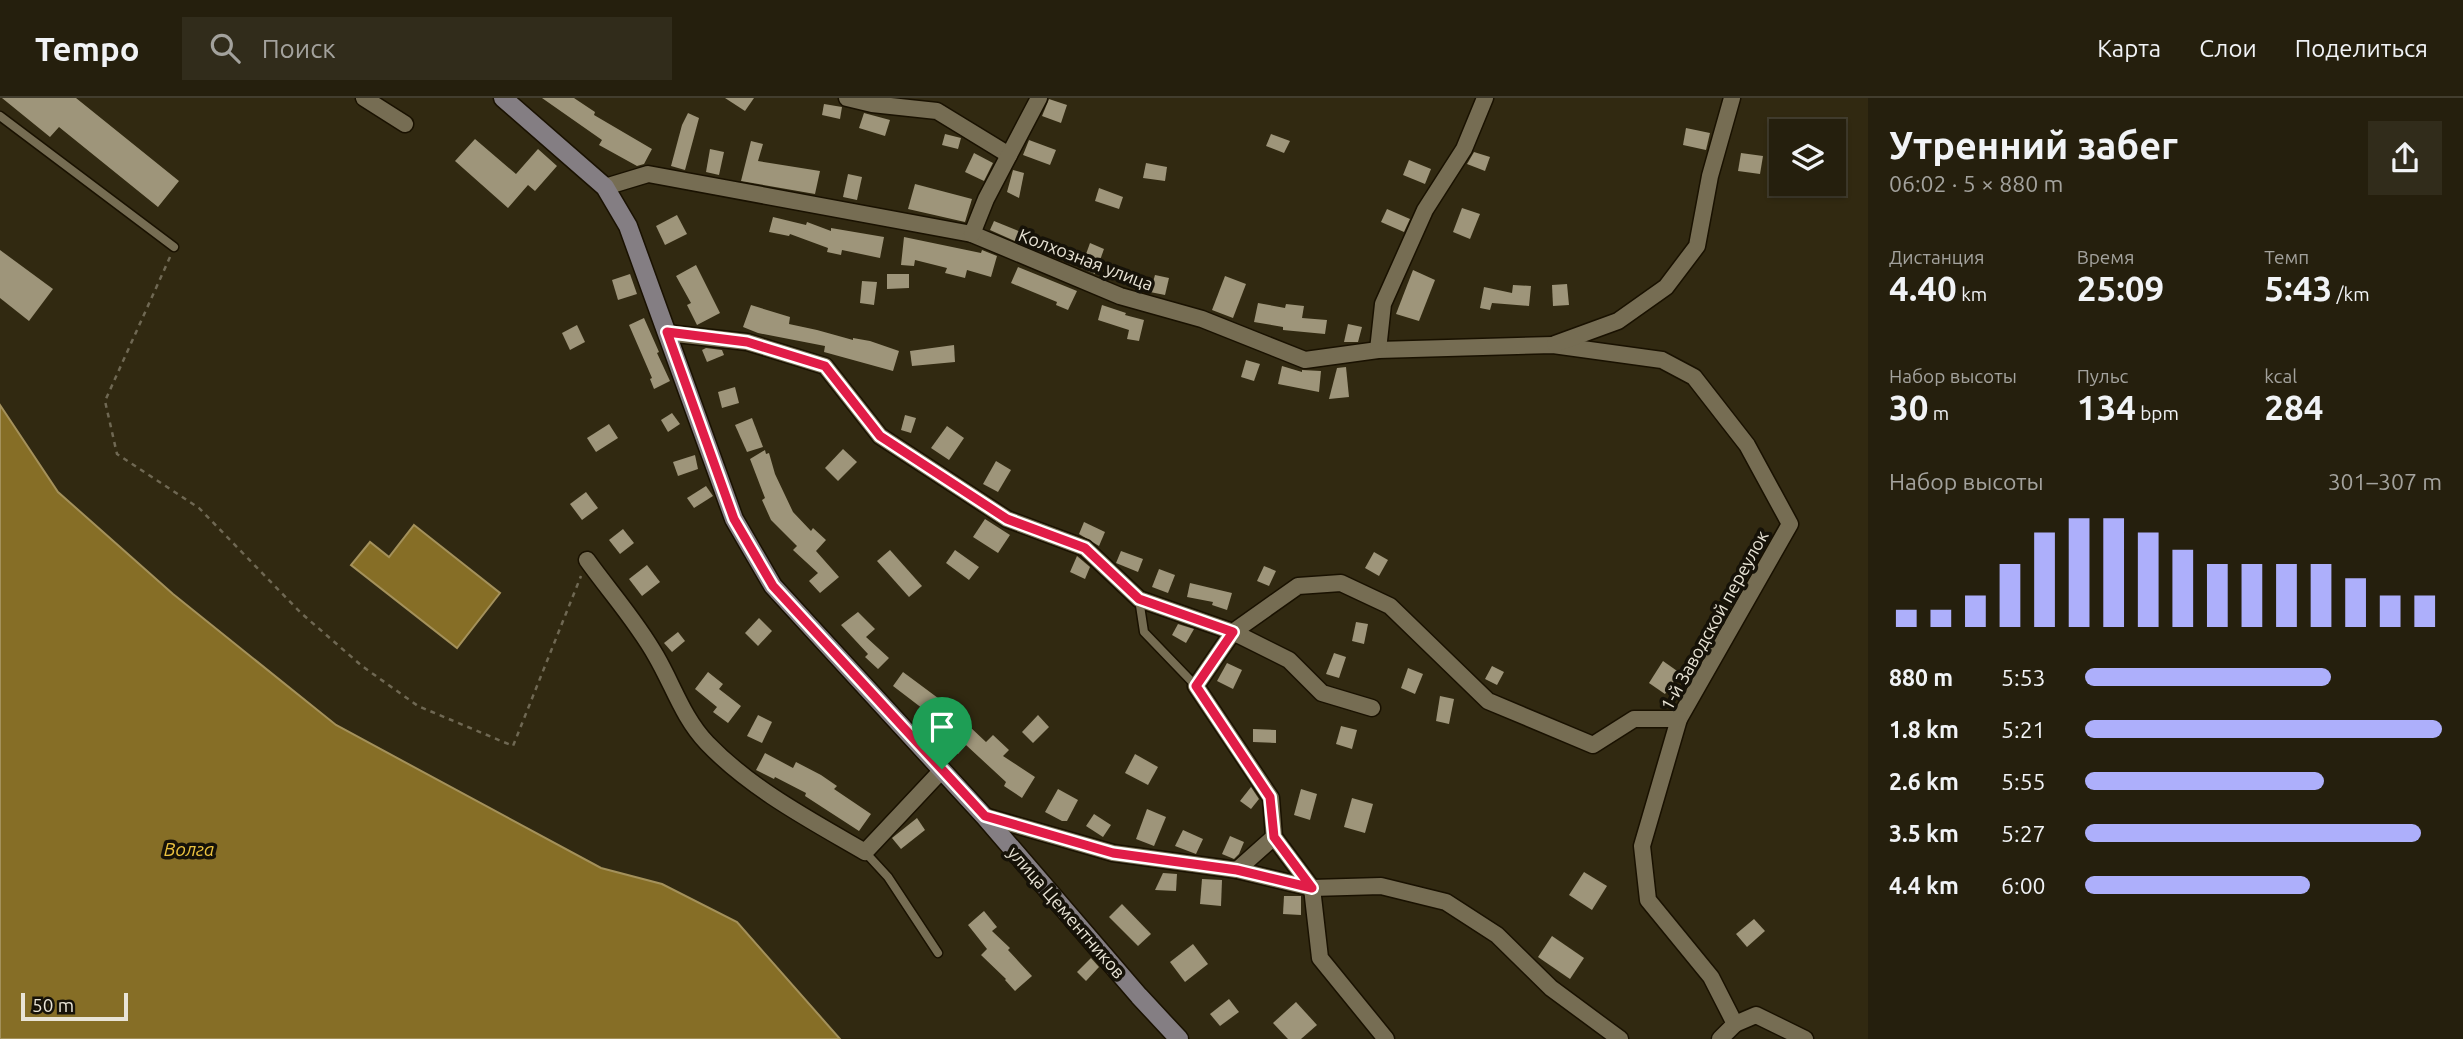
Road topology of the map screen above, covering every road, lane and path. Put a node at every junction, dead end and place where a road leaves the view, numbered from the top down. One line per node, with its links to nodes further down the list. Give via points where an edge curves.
1 (364, 98): 8 (street)
2 (503, 98): 10 (street, улица Цементников)
3 (848, 98): 9 (street, via 937,111)
4 (1039, 98): 9 (street)
5 (1485, 98): 15 (street, via 1464,149 1425,210 1384,304)
6 (1732, 98): 14 (street, via 1697,246 1666,287 1618,321)
7 (0, 116): 12 (lane)
8 (405, 124)
9 (1009, 155): 11 (street)
10 (605, 187): 11 (street, Колхозная улица, via 648,174); 13 (street, улица Цементников, via 628,226)
11 (972, 234): 15 (street, Колхозная улица, via 1120,296 1202,319 1305,360)
12 (174, 247): 16 (path, via 105,401 117,454 199,508 301,613 362,666 418,706 513,746)
13 (667, 332): 17 (street, via 747,342 825,366 880,436 1007,519 1085,548); 22 (street, улица Цементников, via 734,519 773,586)
14 (1553, 345): 15 (street, Колхозная улица); 21 (street, 1-й Заводской переулок, via 1662,360 1694,377 1747,445 1790,524)
15 (1378, 350)
16 (587, 560): 25 (street, via 656,655 686,715 706,743 765,792)
17 (1139, 599): 18 (street); 19 (lane, via 1144,632)
18 (1233, 632): 19 (street); 20 (street, via 1289,660 1322,694); 21 (street, via 1298,586 1341,583 1390,606 1488,701 1593,745 1634,719)
19 (1196, 686): 24 (street, via 1270,797)
20 (1371, 708)
21 (1679, 719): 29 (street, 1-й Заводской переулок, via 1642,846 1648,900 1711,977)
22 (942, 769): 23 (street, улица Цементников); 25 (street)
23 (985, 816): 26 (street, via 1113,853); 30 (street, улица Цементников)
24 (1274, 837): 26 (street); 27 (street)
25 (865, 852): 28 (lane, via 888,877)
26 (1237, 870): 27 (street)
27 (1312, 888): 31 (street, via 1320,958); 32 (street, via 1381,886 1446,902 1497,935 1551,988)
28 (938, 953)
29 (1735, 1024): 33 (street); 34 (street, via 1756,1015)
30 (1179, 1039)
31 (1386, 1039)
32 (1620, 1039)
33 (1720, 1039)
34 (1805, 1039)

